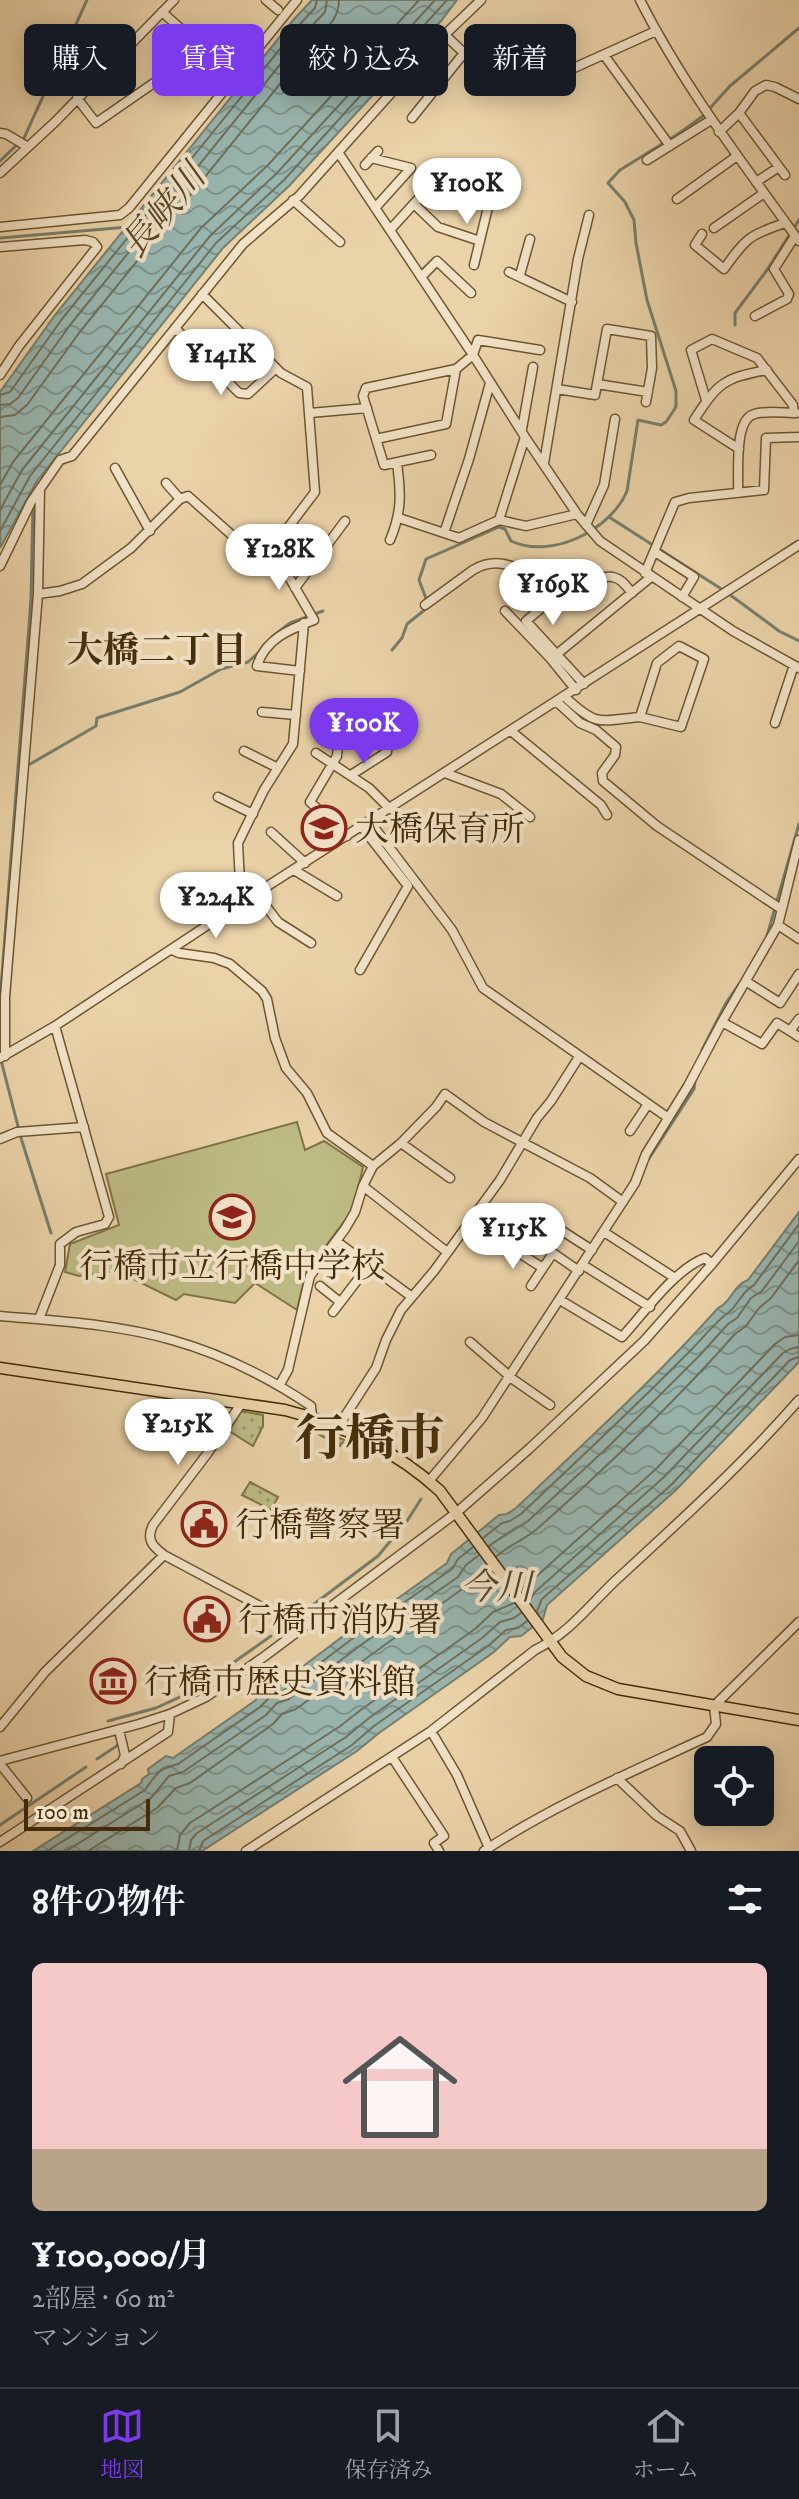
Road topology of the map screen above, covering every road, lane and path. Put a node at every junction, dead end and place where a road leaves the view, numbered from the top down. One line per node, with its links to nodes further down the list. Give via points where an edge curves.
1 (174, 0): 7 (street)
2 (266, 0): 6 (street)
3 (297, 0): 40 (street, via 120,215)
4 (481, 0): 9 (street)
5 (640, 0): 8 (street)
6 (278, 10)
7 (162, 12): 16 (street); 16 (street, via 180,28 187,60 96,123)
8 (656, 31): 11 (street); 20 (street)
9 (448, 32)
10 (448, 38): 13 (street, via 464,53)
11 (604, 55): 12 (street); 23 (street)
12 (576, 66)
13 (448, 73)
14 (389, 96): 25 (street)
15 (430, 96): 19 (street)
16 (77, 98): 24 (street)
17 (799, 99): 18 (street, via 766,85)
18 (739, 113): 21 (street); 30 (street, via 782,171)
19 (412, 118)
20 (711, 120): 21 (street); 23 (street)
21 (719, 132): 26 (street)
22 (0, 133): 24 (street)
23 (670, 146): 28 (street)
24 (28, 147): 29 (street)
25 (338, 152): 34 (street); 37 (street)
26 (737, 156): 30 (street); 33 (street)
27 (371, 158): 37 (street, via 411,168)
28 (647, 160)
29 (0, 173)
30 (756, 182): 31 (street)
31 (764, 193): 39 (street); 41 (street)
32 (491, 195): 35 (street); 36 (street, via 439,176); 46 (street)
33 (677, 199)
34 (293, 200): 47 (street); 54 (street, via 243,244)
35 (505, 200)
36 (414, 204): 42 (street); 46 (street, via 438,227)
37 (375, 208): 42 (street)
38 (589, 215): 55 (street)
39 (785, 223): 43 (street, via 745,239 724,269 695,245); 45 (street)
40 (0, 227)
41 (714, 228)
42 (390, 230): 52 (street)
43 (702, 234)
44 (530, 239): 51 (street)
45 (797, 239): 56 (street, via 774,269 787,299)
46 (480, 241): 49 (street)
47 (340, 242)
48 (0, 247): 64 (street, via 85,240 97,247)
49 (474, 265)
50 (509, 272): 51 (street)
51 (520, 275): 55 (street)
52 (421, 277): 53 (street, via 437,261); 59 (street)
53 (471, 293)
54 (202, 294): 57 (street); 61 (street)
55 (572, 302): 67 (street)
56 (755, 316)
57 (175, 328): 61 (street, via 239,393 248,394); 84 (street)
58 (540, 350): 59 (street, via 478,340)
59 (473, 355): 62 (street); 65 (street)
60 (533, 367): 75 (street)
61 (276, 368): 72 (street, via 307,387)
62 (456, 369): 71 (street, via 366,388); 77 (street, via 446,424)
63 (767, 370): 69 (street, via 732,378); 69 (street, via 757,358 712,339 701,344 691,350); 73 (street)
64 (0, 375)
65 (490, 383): 75 (street); 93 (street)
66 (597, 384): 67 (street, via 595,395); 68 (street); 68 (street, via 607,329 651,336)
67 (557, 389): 81 (street)
68 (648, 392): 70 (street)
69 (706, 400): 78 (street, via 694,420)
70 (646, 402)
71 (367, 408): 72 (street); 77 (street)
72 (310, 413): 96 (street, via 315,492)
73 (796, 413): 78 (street, via 749,416 741,425)
74 (615, 419): 91 (street, via 604,485)
75 (523, 433): 81 (street); 89 (street)
76 (799, 437): 85 (street, via 766,438 764,490)
77 (376, 439): 80 (street, via 384,465)
78 (739, 449): 85 (street)
79 (431, 455): 80 (street)
80 (397, 463): 88 (street)
81 (544, 463): 87 (street)
82 (115, 468): 92 (street)
83 (166, 483): 86 (street)
84 (40, 488): 98 (street); 103 (street)
85 (738, 493): 97 (street, via 675,502)
86 (180, 499): 92 (street); 96 (street, via 188,496 262,562)
87 (577, 514): 89 (street, via 526,526); 91 (street)
88 (399, 518): 93 (street); 94 (street)
89 (499, 520): 93 (street, via 459,538)
90 (345, 521): 101 (street)
91 (586, 525): 99 (street, via 612,552)
92 (150, 531): 103 (street, via 82,584)
93 (444, 533)
94 (390, 540)
95 (799, 545): 106 (street)
96 (272, 548): 101 (street)
97 (655, 552): 99 (street); 104 (street, via 694,577)
98 (0, 566)
99 (648, 575): 102 (street); 104 (street)
100 (561, 583): 102 (street, via 610,577); 105 (street, via 488,563); 109 (street, via 563,590 526,621)
101 (295, 588): 108 (street, via 314,620)
102 (632, 593): 109 (street)
103 (38, 594): 141 (street)
104 (682, 597): 106 (street)
105 (425, 605)
106 (701, 609): 110 (street); 112 (street)
107 (505, 611): 113 (street)
108 (304, 623): 111 (street); 111 (street, via 288,629 257,661 257,666)
109 (557, 654): 112 (street)
110 (797, 667): 118 (street)
111 (300, 671): 116 (street)
112 (584, 684): 113 (street)
113 (576, 690): 114 (street)
114 (561, 699): 117 (street, via 599,721); 119 (street); 140 (street, via 580,723 616,747 603,781 657,826)
115 (262, 712): 116 (street)
116 (296, 715): 123 (street, via 293,744)
117 (640, 717): 117 (street, via 657,663 679,646 704,659 681,727)
118 (775, 723)
119 (511, 731): 124 (street); 129 (street)
120 (244, 751): 123 (street)
121 (316, 753): 122 (street)
122 (334, 764): 125 (street); 125 (street, via 341,718 384,733 387,752); 133 (street, via 310,802)
123 (278, 768): 128 (street)
124 (445, 773): 127 (street); 130 (street, via 501,794)
125 (351, 775): 127 (street)
126 (218, 797): 128 (street)
127 (390, 809): 131 (street)
128 (253, 814): 139 (street, via 238,843)
129 (607, 815)
130 (530, 817)
131 (366, 824): 133 (street); 147 (street, via 408,886); 156 (street, via 452,930 483,988)
132 (271, 832): 135 (street)
133 (347, 836): 135 (street)
134 (799, 840): 140 (street)
135 (305, 863): 136 (street)
136 (294, 870): 137 (street); 138 (street)
137 (256, 893): 139 (street); 145 (street, via 278,922)
138 (337, 896)
139 (241, 903): 146 (street)
140 (781, 909): 143 (street)
141 (11, 916): 142 (street); 155 (street)
142 (0, 917)
143 (778, 925): 144 (street); 149 (street)
144 (799, 939)
145 (311, 943)
146 (172, 950): 152 (street); 165 (street, via 230,964 262,991 286,1068 307,1093 327,1133)
147 (360, 970)
148 (799, 974): 149 (street, via 780,1003)
149 (747, 982): 151 (street)
150 (799, 1019): 153 (street)
151 (722, 1022): 153 (street, via 762,1044 777,1023); 158 (street)
152 (55, 1026): 155 (street); 159 (street)
153 (790, 1031): 154 (street)
154 (799, 1037)
155 (2, 1057)
156 (579, 1057): 157 (street); 162 (street)
157 (648, 1104): 158 (street); 160 (street)
158 (667, 1117): 168 (street)
159 (84, 1127): 161 (street, via 17,1132); 188 (street, via 109,1217 105,1224 76,1232 60,1244 60,1265)
160 (630, 1131)
161 (0, 1139)
162 (521, 1142): 163 (street, via 445,1094); 168 (street); 174 (street)
163 (401, 1143): 165 (street); 166 (street)
164 (799, 1159): 175 (street)
165 (373, 1166): 167 (street)
166 (450, 1178)
167 (363, 1186): 171 (street, via 355,1212); 174 (street)
168 (623, 1202): 170 (street)
169 (528, 1209): 173 (street)
170 (604, 1232): 173 (street); 179 (street)
171 (336, 1241): 176 (street); 192 (street, via 310,1276 288,1370)
172 (503, 1243): 177 (street)
173 (592, 1250): 178 (street)
174 (447, 1252): 182 (street)
175 (712, 1264): 179 (street, via 700,1259); 199 (street, via 644,1341)
176 (369, 1265): 182 (street); 184 (street)
177 (543, 1268): 178 (street, via 553,1253); 181 (street)
178 (581, 1268): 183 (street); 185 (street)
179 (675, 1278): 185 (street)
180 (320, 1286): 184 (street)
181 (531, 1286)
182 (412, 1297): 197 (street)
183 (560, 1300): 185 (street, via 622,1337); 191 (street)
184 (340, 1302): 186 (street)
185 (650, 1307)
186 (333, 1312)
187 (0, 1316): 188 (street)
188 (39, 1319): 192 (street, via 172,1340 232,1361)
189 (470, 1342): 191 (street)
190 (0, 1368): 194 (main road)
191 (511, 1375): 195 (street); 198 (street)
192 (279, 1386): 196 (street, via 311,1406)
193 (799, 1400): 203 (street, via 575,1623)
194 (241, 1404): 196 (main road); 200 (street, via 149,1532 149,1540)
195 (550, 1405)
196 (312, 1417): 197 (main road)
197 (338, 1427): 198 (main road)
198 (429, 1481): 199 (main road)
199 (456, 1513): 202 (street); 203 (main road)
200 (164, 1555): 202 (street); 207 (street, via 45,1672)
201 (799, 1622): 204 (street)
202 (301, 1628): 205 (street, via 206,1697)
203 (548, 1638): 204 (main road, via 574,1668 599,1683); 209 (street)
204 (714, 1706): 206 (main road); 213 (street, via 716,1724 707,1737)
205 (170, 1714): 208 (street); 212 (street, via 168,1732)
206 (799, 1720)
207 (0, 1727)
208 (119, 1730): 211 (street); 212 (street, via 125,1755)
209 (431, 1731): 210 (street); 216 (street, via 457,1775)
210 (392, 1757): 217 (street); 218 (street, via 444,1836 434,1843)
211 (0, 1763): 214 (street)
212 (121, 1764): 215 (street)
213 (617, 1778): 216 (street); 219 (street, via 680,1831)
214 (27, 1798)
215 (0, 1842)
216 (487, 1849)
217 (246, 1851)
218 (439, 1851)
219 (691, 1851)

